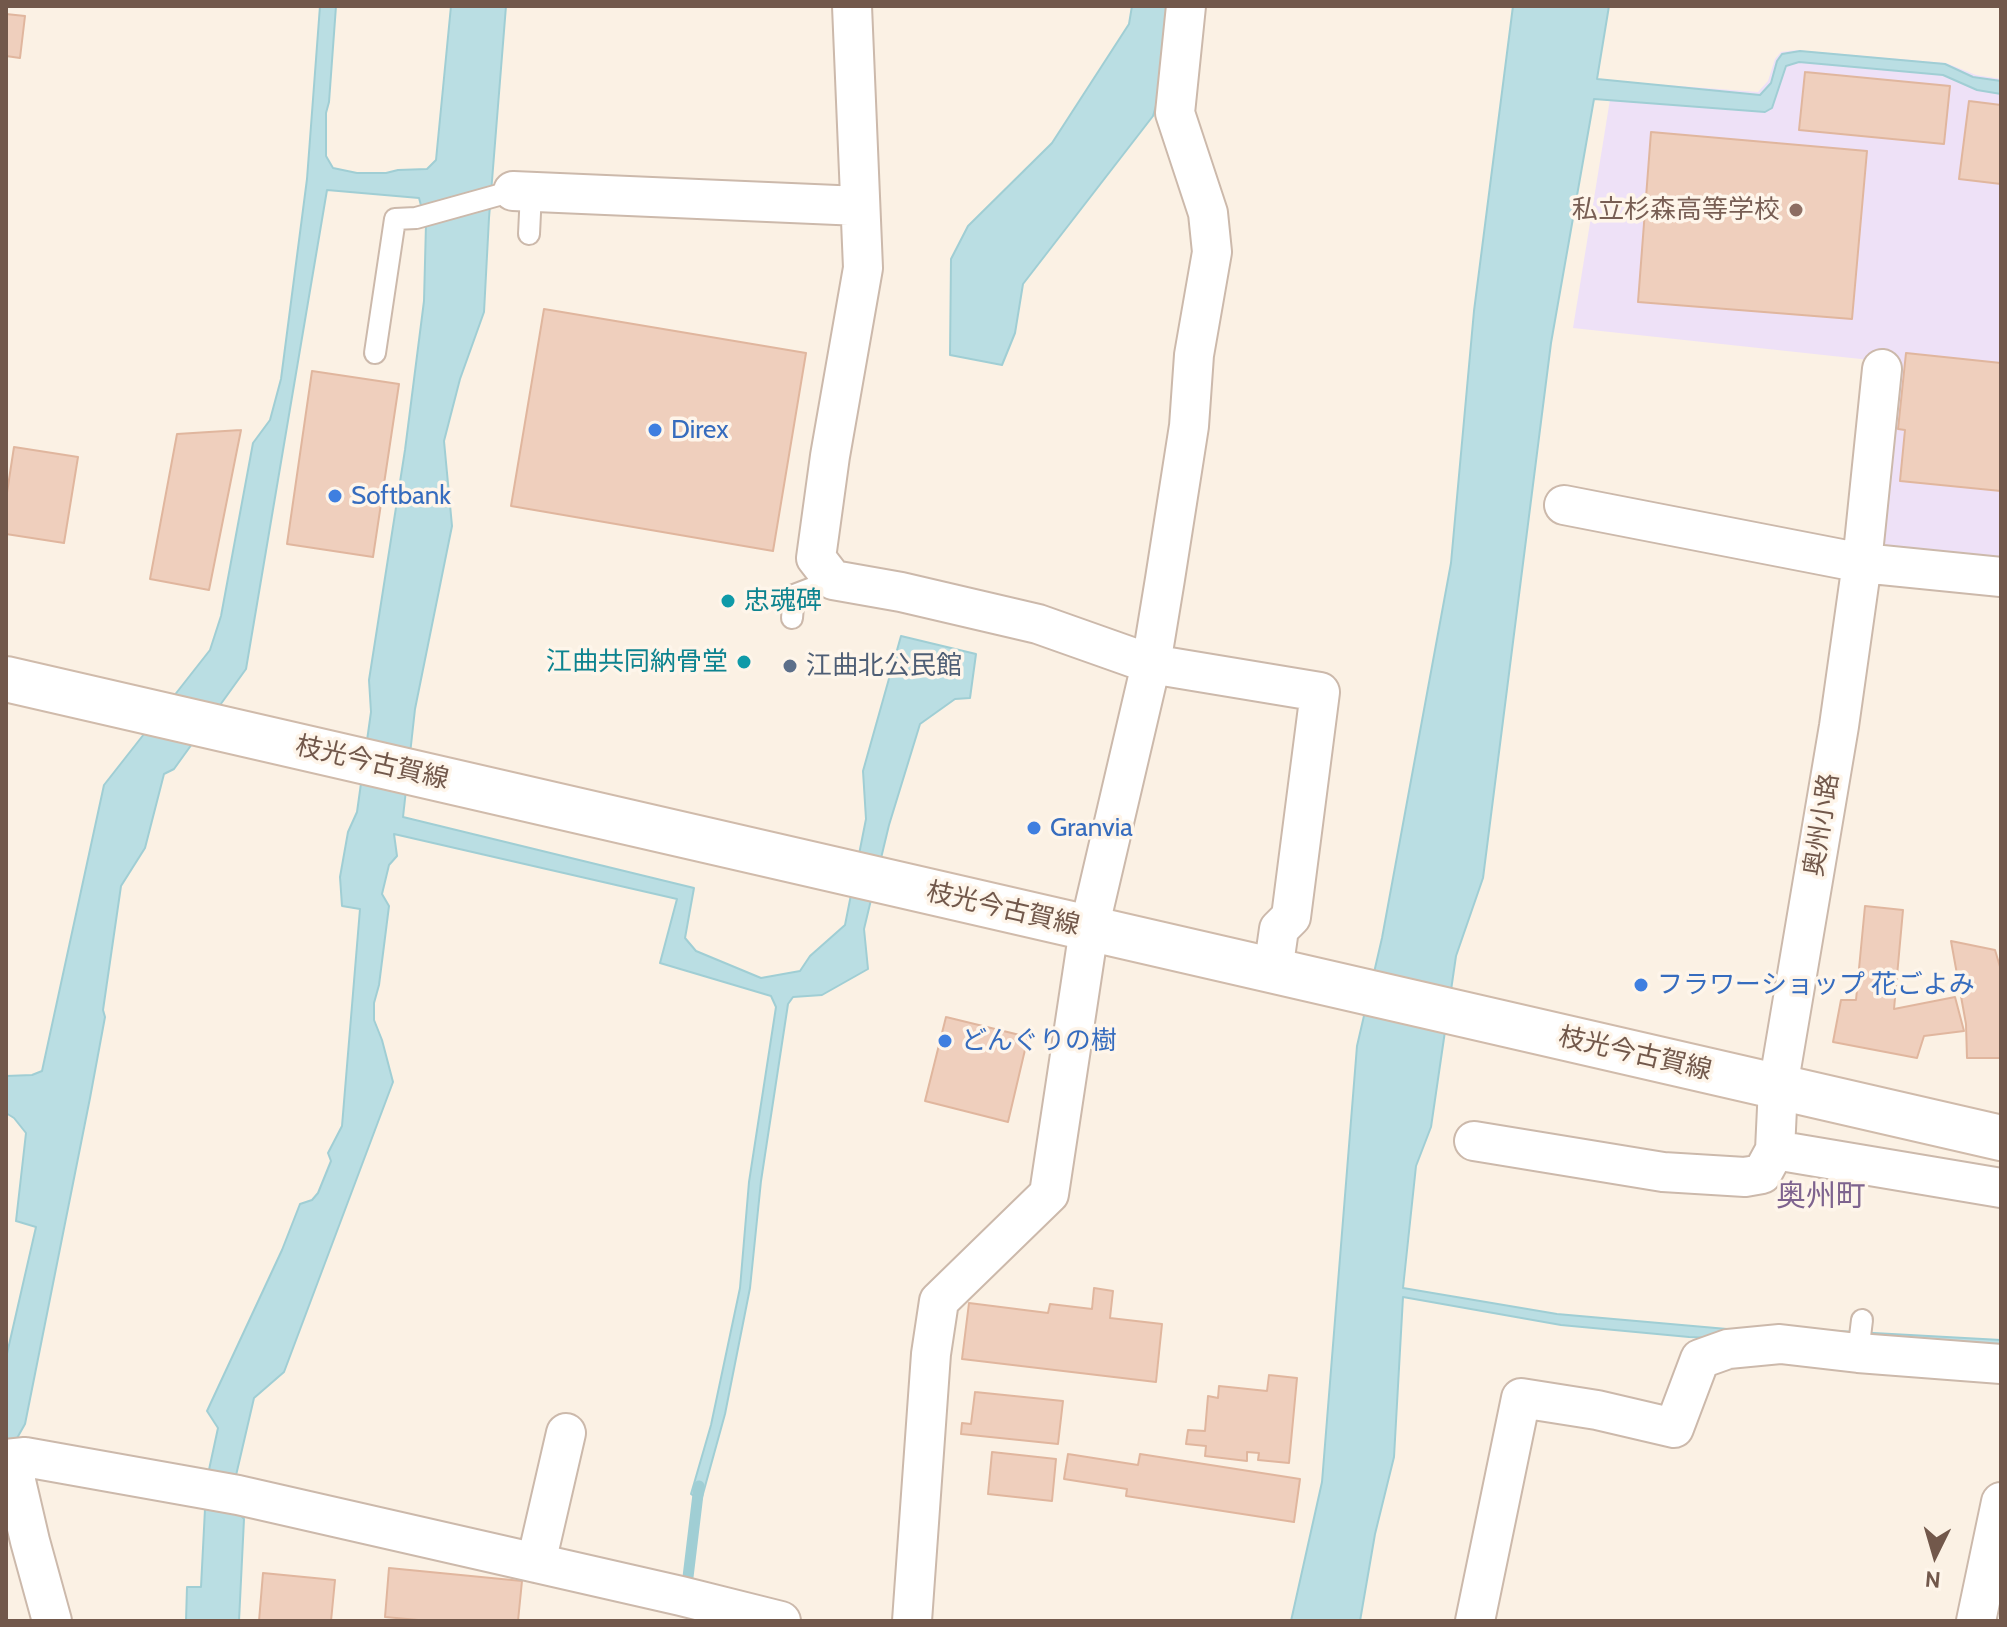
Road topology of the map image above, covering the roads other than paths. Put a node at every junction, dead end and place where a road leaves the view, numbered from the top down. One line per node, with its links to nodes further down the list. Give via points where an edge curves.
1 (852, 6): 4 (street)
2 (1186, 6): 13 (street, via 1175,113 1208,213 1212,252)
3 (522, 191): 4 (street); 5 (lane); 6 (lane, via 395,219)
4 (860, 206): 11 (street, via 861,288 816,558)
5 (529, 234)
6 (375, 353)
7 (1882, 369): 9 (street, 奥州小路)
8 (1564, 505): 9 (street)
9 (1862, 563): 10 (street); 17 (street, 奥州小路)
10 (2001, 577)
11 (833, 580): 12 (lane, via 794,595); 13 (street, via 1038,624)
12 (792, 618)
13 (1151, 664): 15 (street); 16 (street, via 1320,692 1291,917 1279,929)
14 (6, 679): 15 (main road, 枝光今古賀線)
15 (1089, 929): 16 (main road, 枝光今古賀線); 29 (street, via 1049,1194 939,1301)
16 (1273, 971): 17 (main road, 枝光今古賀線)
17 (1778, 1087): 18 (main road, 枝光今古賀線); 20 (street, 奥州小路)
18 (2001, 1138)
19 (1474, 1141): 20 (street, via 1663,1172 1745,1177 1762,1174)
20 (1775, 1150): 21 (street)
21 (2001, 1188)
22 (2001, 1364): 30 (street, via 1860,1336 1728,1349 1700,1359 1674,1428 1521,1398)
23 (566, 1433): 26 (street)
24 (14, 1459): 26 (street, via 222,1493); 27 (street)
25 (2001, 1502): 31 (street)
26 (536, 1563): 28 (street)
27 (52, 1621)
28 (781, 1621)
29 (912, 1621)
30 (1475, 1621)
31 (1976, 1621)

